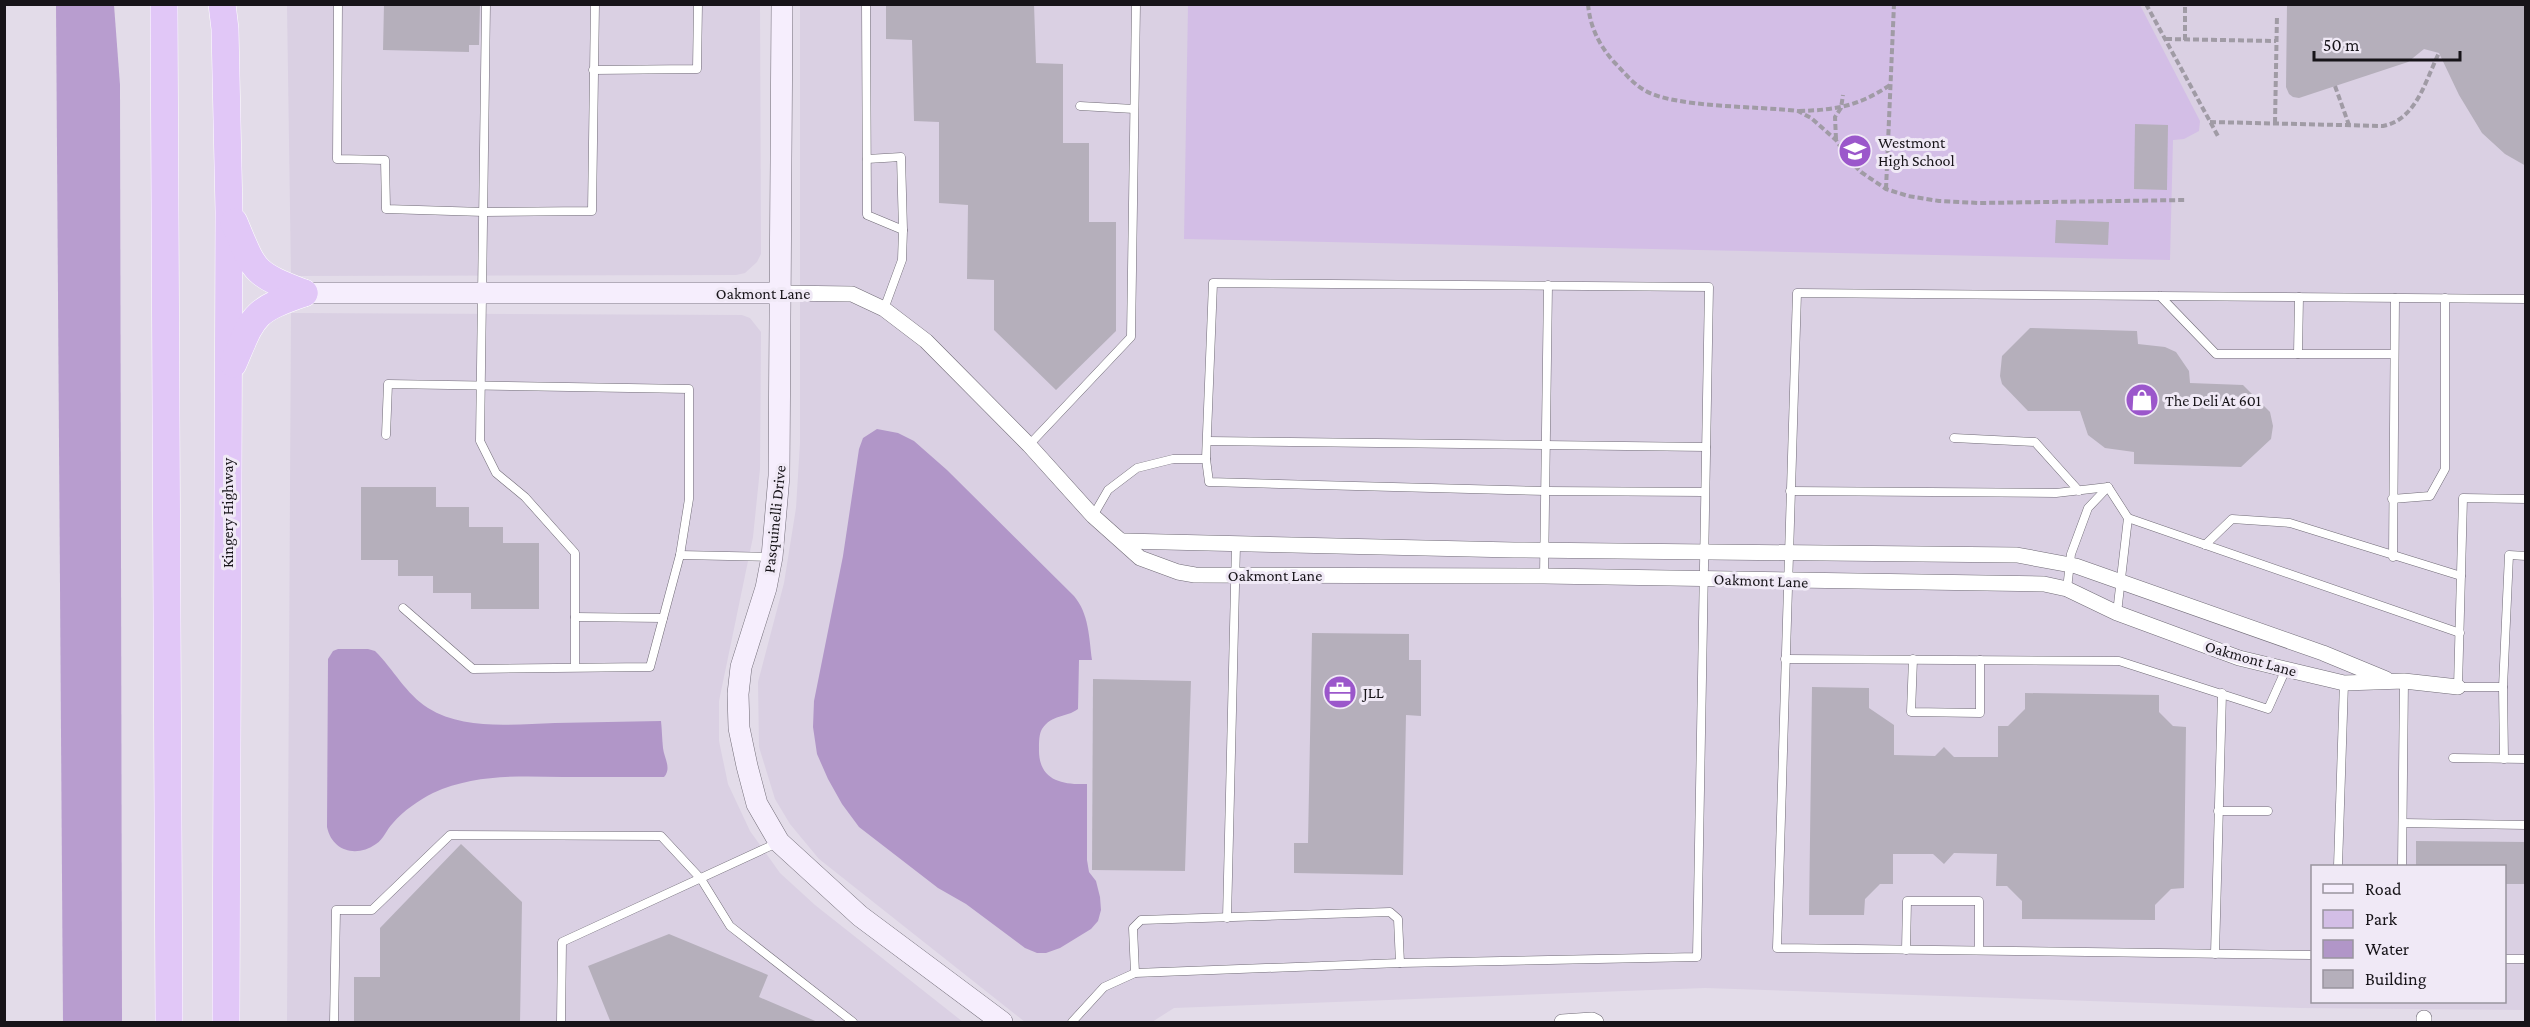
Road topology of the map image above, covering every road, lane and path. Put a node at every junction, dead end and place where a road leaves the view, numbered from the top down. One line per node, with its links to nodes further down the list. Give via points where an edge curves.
1 (164, 4): 121 (highway)
2 (222, 4): 35 (highway, Kingery Highway)
3 (338, 4): 36 (lane, via 337,159 385,160 386,209)
4 (486, 4): 36 (lane)
5 (595, 4): 19 (lane)
6 (698, 4): 19 (lane, via 697,69)
7 (782, 4): 41 (street, Pasquinelli Drive)
8 (867, 4): 32 (lane)
9 (1136, 4): 25 (lane)
10 (1588, 4): 26 (path, via 1593,30 1603,50 1645,91 1661,98)
11 (1894, 4): 20 (path)
12 (2146, 4): 15 (path)
13 (2185, 4): 16 (path)
14 (2277, 15): 17 (path)
15 (2165, 39): 16 (path); 27 (path)
16 (2185, 40): 17 (path)
17 (2277, 41): 28 (path)
18 (2439, 53): 29 (path, via 2412,110 2404,118 2383,126)
19 (593, 69): 36 (lane, via 592,211)
20 (1890, 85): 24 (path, via 1862,102); 33 (path)
21 (2335, 86): 29 (path)
22 (1843, 94): 24 (path)
23 (1080, 106): 25 (lane)
24 (1841, 108): 26 (path); 31 (path, via 1834,117)
25 (1134, 109): 55 (lane, via 1131,337)
26 (1798, 111): 31 (path)
27 (2210, 122): 28 (path); 30 (path)
28 (2275, 123): 29 (path)
29 (2349, 125)
30 (2219, 138)
31 (1836, 140): 33 (path, via 1861,172)
32 (867, 159): 37 (lane, via 867,215); 37 (lane, via 901,157)
33 (1886, 189): 34 (path, via 1939,201 1979,203)
34 (2186, 200)
35 (229, 212): 39 (highway, via 256,270); 50 (highway, Kingery Highway)
36 (484, 212): 40 (lane)
37 (903, 230): 47 (lane, via 902,260)
38 (1548, 285): 54 (lane, via 1213,283); 56 (lane); 57 (lane, via 1709,287)
39 (304, 293): 40 (street, Oakmont Lane); 50 (highway, via 275,303 256,316)
40 (483, 293): 41 (street, Oakmont Lane); 51 (lane)
41 (780, 293): 47 (street, Oakmont Lane, via 852,294); 76 (street, Pasquinelli Drive, via 780,466)
42 (2160, 296): 43 (lane); 48 (lane, via 2216,354); 62 (lane, via 1797,293)
43 (2299, 297): 44 (lane); 48 (lane)
44 (2395, 298): 45 (lane); 49 (lane)
45 (2445, 298): 46 (lane); 64 (lane, via 2445,469 2430,496)
46 (2526, 299)
47 (884, 309): 55 (street, Oakmont Lane, via 926,341)
48 (2298, 354): 49 (lane)
49 (2394, 354): 64 (lane)
50 (228, 376): 122 (highway, Kingery Highway)
51 (480, 384): 52 (lane, via 388,384); 74 (lane, via 688,389 689,499); 88 (lane, via 480,441 496,473 525,497 575,553)
52 (386, 435)
53 (1954, 438): 60 (lane, via 2035,442)
54 (1208, 441): 56 (lane); 58 (lane)
55 (1029, 445): 66 (street, Oakmont Lane)
56 (1546, 446): 57 (lane); 61 (lane)
57 (1706, 447): 63 (lane)
58 (1206, 459): 61 (lane, via 1209,482); 66 (lane, via 1173,459 1137,468 1108,490)
59 (2108, 487): 60 (lane); 67 (lane); 78 (lane, via 2088,508)
60 (2079, 490): 62 (lane)
61 (1546, 491): 63 (lane); 71 (lane)
62 (1790, 491): 73 (lane)
63 (1704, 492): 72 (lane)
64 (2392, 499): 77 (lane)
65 (2526, 499): 81 (lane, via 2463,498)
66 (1093, 516): 68 (street, Oakmont Lane)
67 (2128, 518): 70 (lane); 84 (lane)
68 (1123, 542): 69 (street, Oakmont Lane); 79 (street, Oakmont Lane, via 1140,558 1178,572)
69 (1236, 545): 71 (street, Oakmont Lane); 79 (lane)
70 (2205, 545): 77 (lane, via 2232,519 2290,523); 90 (lane)
71 (1545, 551): 72 (street, Oakmont Lane); 80 (lane)
72 (1703, 552): 73 (street, Oakmont Lane); 82 (lane)
73 (1788, 553): 78 (street, Oakmont Lane, via 2017,555); 83 (lane)
74 (680, 555): 76 (lane); 89 (lane)
75 (2526, 556): 99 (lane, via 2509,555)
76 (772, 557): 108 (street, Pasquinelli Drive, via 741,667 738,694 739,728 754,794)
77 (2393, 557): 81 (lane)
78 (2069, 565): 84 (street, Oakmont Lane); 85 (lane)
79 (1234, 575): 80 (street, Oakmont Lane); 112 (lane)
80 (1544, 576): 82 (street, Oakmont Lane)
81 (2461, 576): 90 (lane)
82 (1703, 578): 83 (street, Oakmont Lane); 119 (lane, via 1697,957)
83 (1788, 582): 85 (street, Oakmont Lane, via 2024,582); 91 (lane)
84 (2120, 583): 87 (lane); 96 (street, Oakmont Lane)
85 (2067, 589): 87 (street, Oakmont Lane)
86 (403, 608): 94 (lane, via 473,669)
87 (2117, 613): 95 (street, Oakmont Lane, via 2239,658)
88 (575, 617): 89 (lane); 94 (lane)
89 (663, 618): 94 (lane, via 650,667)
90 (2460, 633): 98 (lane)
91 (1785, 659): 92 (lane); 113 (lane, via 1777,948)
92 (1913, 659): 93 (lane); 93 (lane, via 1911,712 1980,713)
93 (1980, 660): 100 (lane, via 2119,661)
94 (575, 668)
95 (2286, 669): 97 (street, Oakmont Lane); 100 (lane, via 2268,709)
96 (2398, 681): 97 (street, Oakmont Lane); 98 (street, Oakmont Lane); 106 (lane)
97 (2344, 683): 109 (lane)
98 (2458, 687): 99 (lane)
99 (2503, 687): 102 (lane)
100 (2222, 693): 104 (lane)
101 (2453, 758): 102 (lane)
102 (2504, 759): 103 (lane)
103 (2526, 759)
104 (2218, 811): 105 (lane); 115 (lane)
105 (2268, 811)
106 (2403, 823): 107 (lane); 110 (lane)
107 (2526, 825)
108 (779, 842): 111 (lane); 126 (street, Pasquinelli Drive, via 860,916)
109 (2338, 865)
110 (2402, 865)
111 (701, 879): 123 (lane, via 661,836 450,835 372,910 336,910); 124 (lane, via 562,942); 125 (lane, via 730,926)
112 (1227, 918): 119 (lane, via 1390,912 1398,919); 120 (lane, via 1141,920 1133,928)
113 (1906, 950): 114 (lane); 114 (lane, via 1907,901 1978,901)
114 (1979, 951): 115 (lane)
115 (2215, 954): 116 (lane)
116 (2311, 956)
117 (2506, 959): 118 (lane)
118 (2526, 959)
119 (1400, 963): 120 (lane)
120 (1135, 973): 127 (lane, via 1104,987)
121 (170, 1023)
122 (226, 1023)
123 (334, 1023)
124 (561, 1023)
125 (853, 1023)
126 (1002, 1023)
127 (1072, 1023)
128 (1562, 1023): 129 (street)
129 (1596, 1023)

